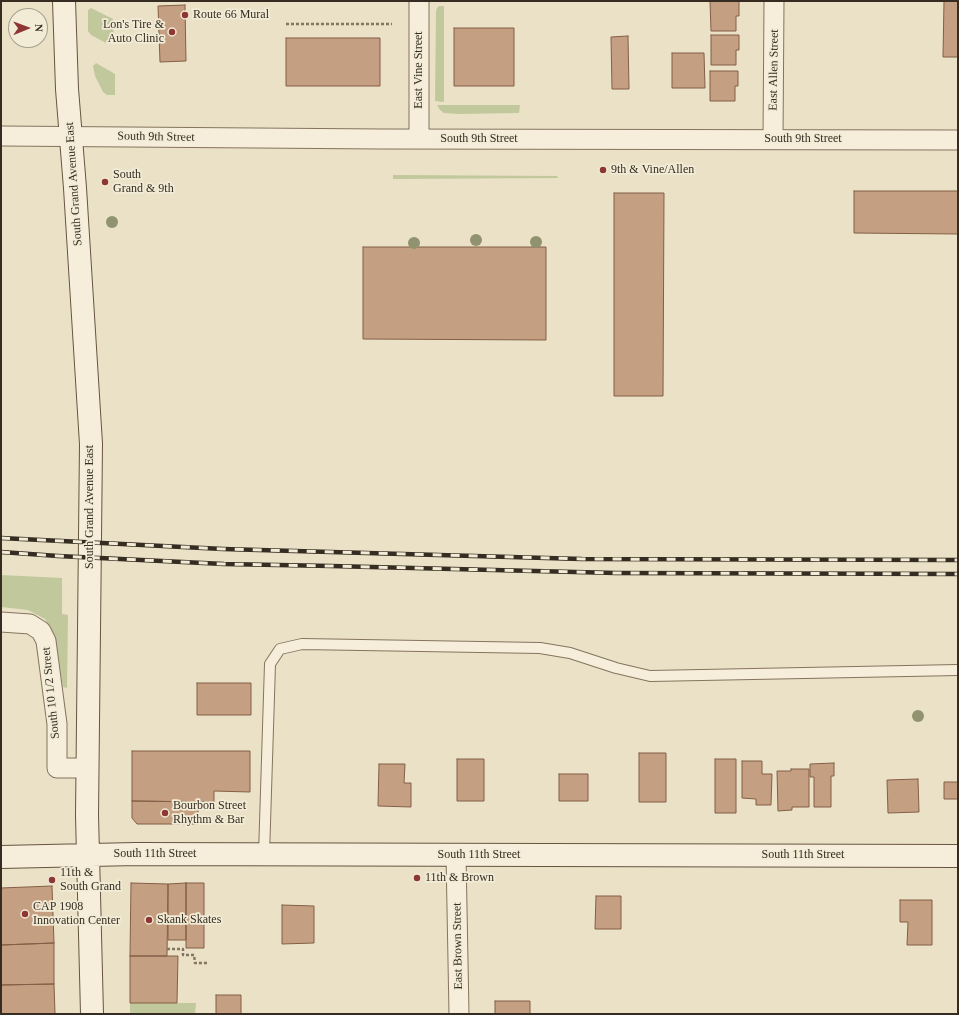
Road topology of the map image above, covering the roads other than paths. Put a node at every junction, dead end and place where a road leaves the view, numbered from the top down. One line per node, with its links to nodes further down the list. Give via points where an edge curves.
1 (64, 1): 5 (main road, South Grand Avenue East)
2 (419, 1): 6 (street, East Vine Street)
3 (774, 1): 7 (street, East Allen Street)
4 (1, 136): 5 (street, South 9th Street)
5 (71, 136): 6 (street, South 9th Street); 11 (main road, South Grand Avenue East, via 91,444)
6 (418, 139): 7 (street, South 9th Street)
7 (773, 139): 8 (street, South 9th Street)
8 (958, 140)
9 (1, 622): 11 (street, South 10 1/2 Street, via 30,624 41,631 46,641 57,724 57,768)
10 (958, 670): 13 (lane, via 650,676 570,653 540,648 302,644 280,649 270,664)
11 (88, 768): 12 (main road, South Grand Avenue East)
12 (88, 855): 13 (main road, South 11th Street); 16 (main road, South 11th Street); 17 (main road, South Grand Avenue East)
13 (264, 855): 14 (main road, South 11th Street)
14 (456, 855): 15 (main road, South 11th Street); 18 (street, East Brown Street)
15 (958, 856)
16 (1, 857)
17 (92, 1014)
18 (459, 1014)

